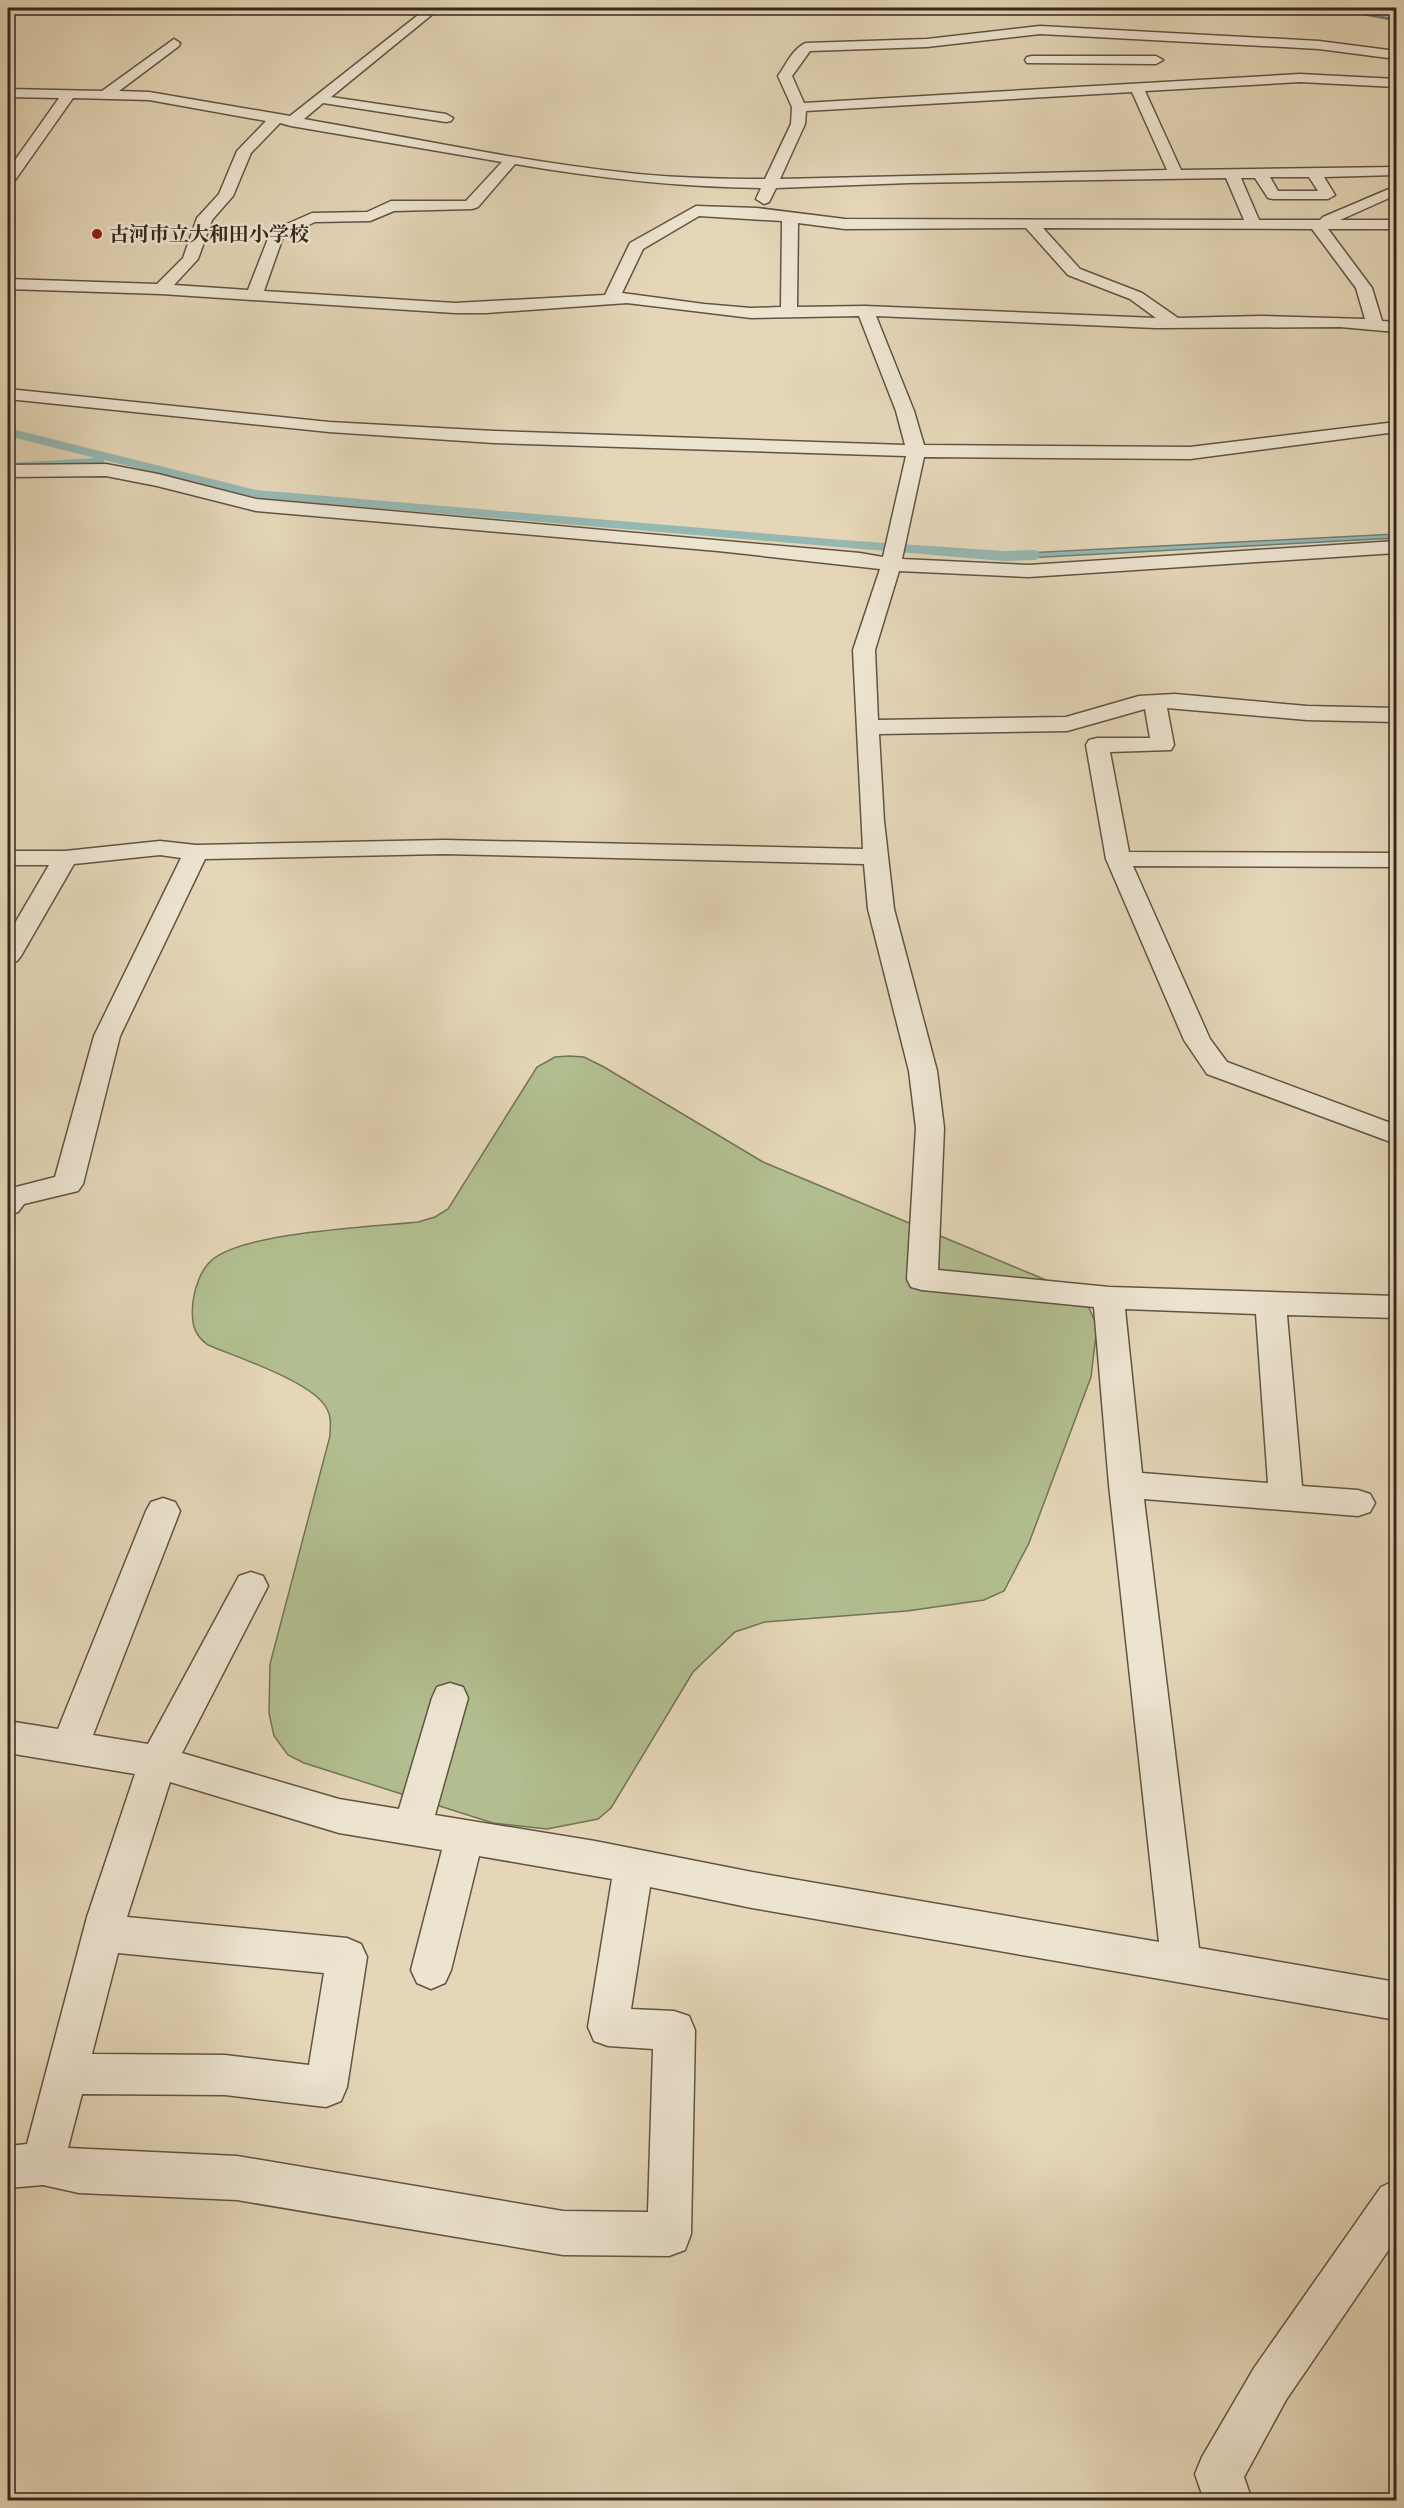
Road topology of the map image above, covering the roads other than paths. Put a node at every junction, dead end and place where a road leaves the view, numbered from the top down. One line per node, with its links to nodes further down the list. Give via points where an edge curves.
1 (434, 8): 18 (street)
2 (1018, 33): 3 (street); 6 (street, via 1050,30); 10 (street)
3 (964, 38): 5 (street); 7 (street, via 977,43)
4 (174, 43): 17 (street)
5 (929, 43): 8 (street); 19 (street, via 807,47 785,76)
6 (1155, 48): 9 (street, via 1319,45); 10 (street); 11 (street)
7 (985, 53)
8 (938, 55)
9 (1396, 56)
10 (1025, 69): 14 (street); 14 (street); 19 (street)
11 (1161, 85): 12 (street); 13 (street, via 1300,78)
12 (1136, 86): 14 (street); 30 (street)
13 (1396, 86)
14 (1048, 92)
15 (8, 93): 16 (street)
16 (70, 93): 17 (street); 26 (street)
17 (107, 94): 21 (street, via 149,96)
18 (320, 99): 20 (street); 21 (street)
19 (799, 107): 32 (street, via 798,124)
20 (446, 118)
21 (283, 120): 23 (street); 42 (street, via 244,151 226,196 201,225 190,259)
22 (1365, 152): 25 (street)
23 (512, 159): 31 (street, via 636,178); 43 (street, via 467,206 391,206 370,216 312,218 276,234)
24 (1396, 171): 25 (street)
25 (1373, 172): 27 (street); 33 (street)
26 (10, 173)
27 (1314, 173): 29 (street); 29 (street, via 1328,195 1274,195)
28 (1232, 174): 29 (street); 30 (street); 40 (street)
29 (1260, 174)
30 (1176, 176): 32 (street)
31 (701, 183): 32 (street); 34 (street)
32 (772, 184): 35 (street)
33 (1391, 193): 38 (street)
34 (696, 211): 35 (street); 44 (street, via 636,246)
35 (757, 213): 36 (street)
36 (790, 217): 37 (street, via 845,224); 46 (street)
37 (1030, 223): 40 (street); 47 (street, via 1074,272 1136,296)
38 (1317, 225): 39 (street); 40 (street); 48 (street, via 1364,288)
39 (1396, 225)
40 (1254, 226)
41 (8, 284): 42 (street)
42 (161, 289): 43 (street)
43 (254, 296): 44 (street, via 476,308)
44 (612, 298): 46 (street, via 751,313)
45 (865, 310): 46 (street); 47 (street); 52 (street, via 905,411)
46 (789, 312)
47 (1173, 322): 48 (street)
48 (1375, 325): 49 (street)
49 (1396, 327)
50 (8, 394): 52 (street, via 340,428)
51 (1396, 427): 52 (street, via 1190,453)
52 (916, 451): 55 (street)
53 (8, 471): 55 (street, via 63,465 158,480 256,505 860,558)
54 (1396, 547): 55 (street, via 1029,571)
55 (891, 565): 58 (street, via 864,650)
56 (1155, 702): 57 (street); 58 (street, via 1067,724); 63 (street, via 1163,745 1097,745)
57 (1396, 715)
58 (868, 727): 60 (street)
59 (196, 852): 60 (street, via 444,847); 62 (street, via 160,848); 67 (street, via 107,1036 68,1184 14,1197)
60 (877, 857): 68 (street, via 881,909 923,1071 930,1128 922,1279)
61 (8, 858): 62 (street)
62 (65, 858): 65 (street)
63 (1118, 859): 64 (street); 66 (street, via 1197,1040 1217,1068)
64 (1396, 860)
65 (8, 956)
66 (1396, 1135)
67 (8, 1205)
68 (1109, 1298): 69 (street); 71 (street)
69 (1271, 1303): 70 (street); 72 (street)
70 (1396, 1307)
71 (1126, 1485): 72 (street); 84 (street)
72 (1286, 1497): 73 (street)
73 (1358, 1503)
74 (163, 1511): 78 (street)
75 (251, 1586): 79 (street)
76 (450, 1698): 80 (street)
77 (8, 1737): 78 (street)
78 (69, 1748): 79 (street)
79 (158, 1762): 80 (street, via 339,1816); 83 (street)
80 (412, 1828): 81 (street)
81 (465, 1836): 82 (street); 85 (street)
82 (634, 1866): 84 (street); 88 (street, via 608,2026 674,2030 669,2234 563,2233 237,2178)
83 (103, 1933): 87 (street); 87 (street, via 347,1956 326,2087 225,2076)
84 (1181, 1964): 86 (street)
85 (431, 1970)
86 (1396, 2001)
87 (67, 2074): 88 (street)
88 (25, 2166)
89 (1396, 2202): 90 (street, via 1270,2384 1219,2474)
90 (1228, 2500)

